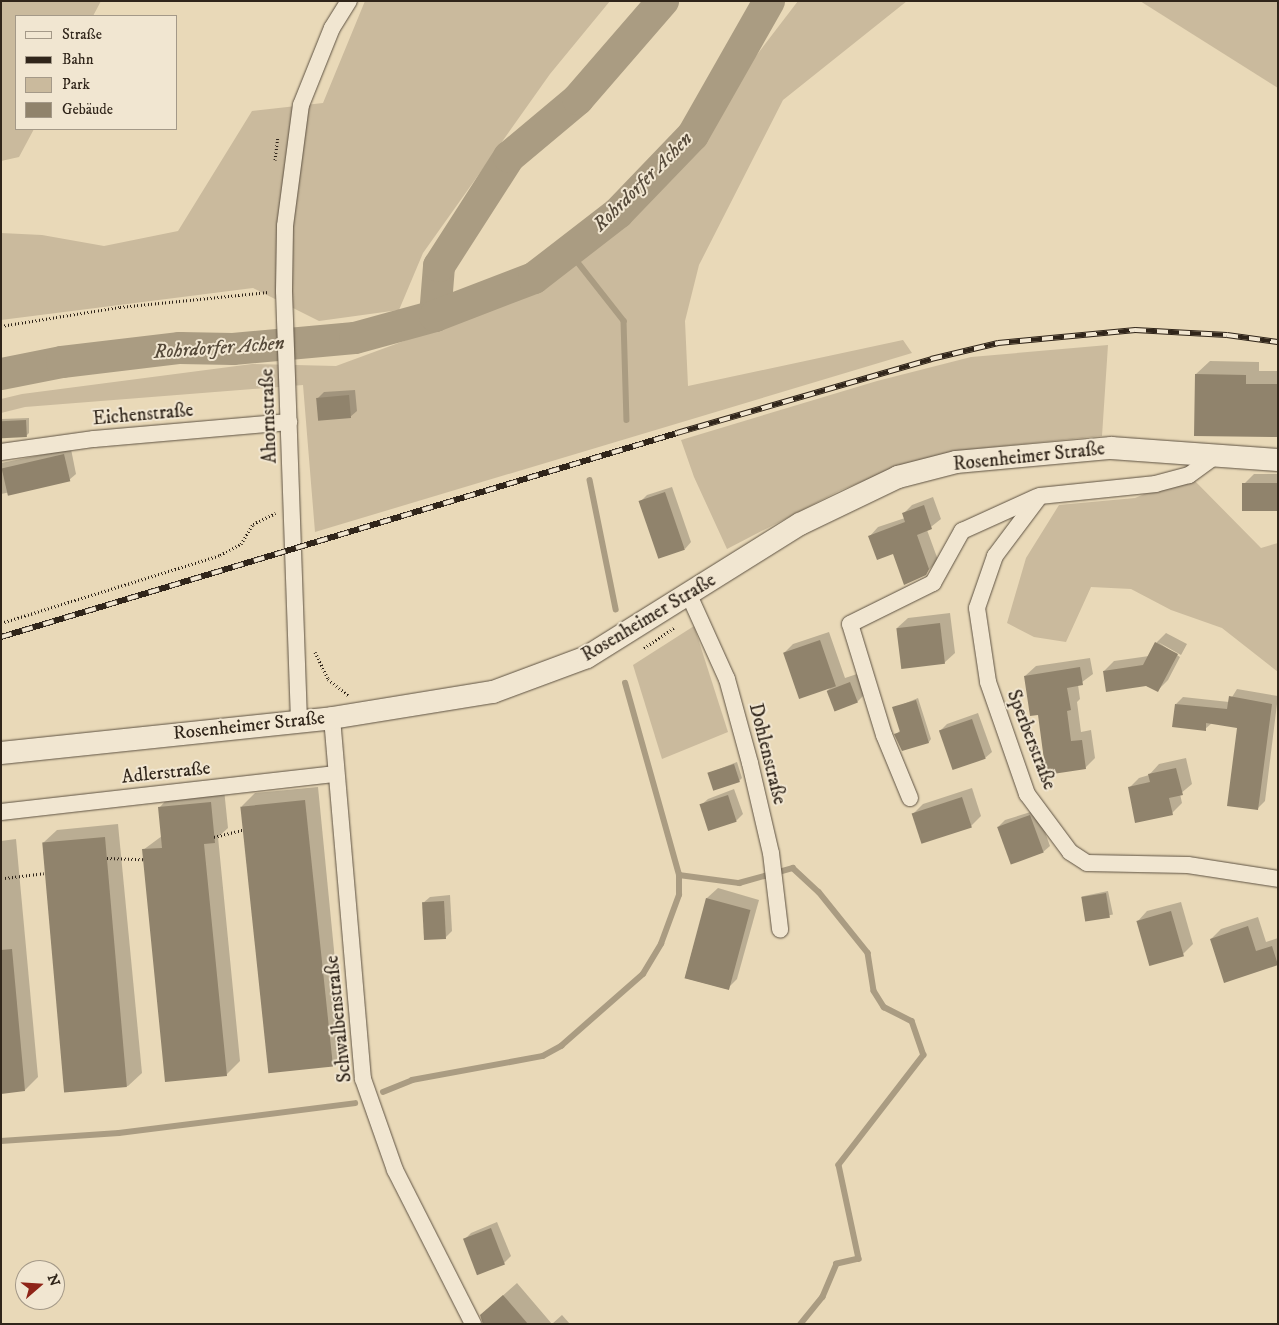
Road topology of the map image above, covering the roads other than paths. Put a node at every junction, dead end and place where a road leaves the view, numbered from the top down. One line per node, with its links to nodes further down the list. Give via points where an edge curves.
1 (349, 1): 2 (street, Ahornstraße, via 332,28 300,105 285,226 284,309)
2 (289, 422): 3 (street, Eichenstraße, via 94,439); 9 (street, Ahornstraße)
3 (1, 452)
4 (1218, 454): 5 (main road, Rosenheimer Straße); 6 (street, via 1189,475 1156,484); 7 (main road, Rosenheimer Straße, via 1111,448 956,462 898,478 800,524)
5 (1278, 460)
6 (1040, 496): 12 (street, via 962,531 933,583 850,624 884,735); 14 (street, Sperberstraße, via 994,556 977,608 988,682 1026,794 1070,852 1087,863 1188,866)
7 (694, 604): 8 (main road, Rosenheimer Straße, via 586,657 493,692 447,702); 15 (street, Dohlenstraße, via 727,679 750,763 771,853)
8 (342, 716): 9 (main road, Rosenheimer Straße); 11 (street, Schwalbenstraße)
9 (300, 721): 10 (main road, Rosenheimer Straße)
10 (1, 753)
11 (336, 774): 13 (street, Adlerstraße); 16 (street, Schwalbenstraße, via 363,1079 395,1170)
12 (910, 798)
13 (1, 812)
14 (1278, 879)
15 (780, 929)
16 (473, 1324)

